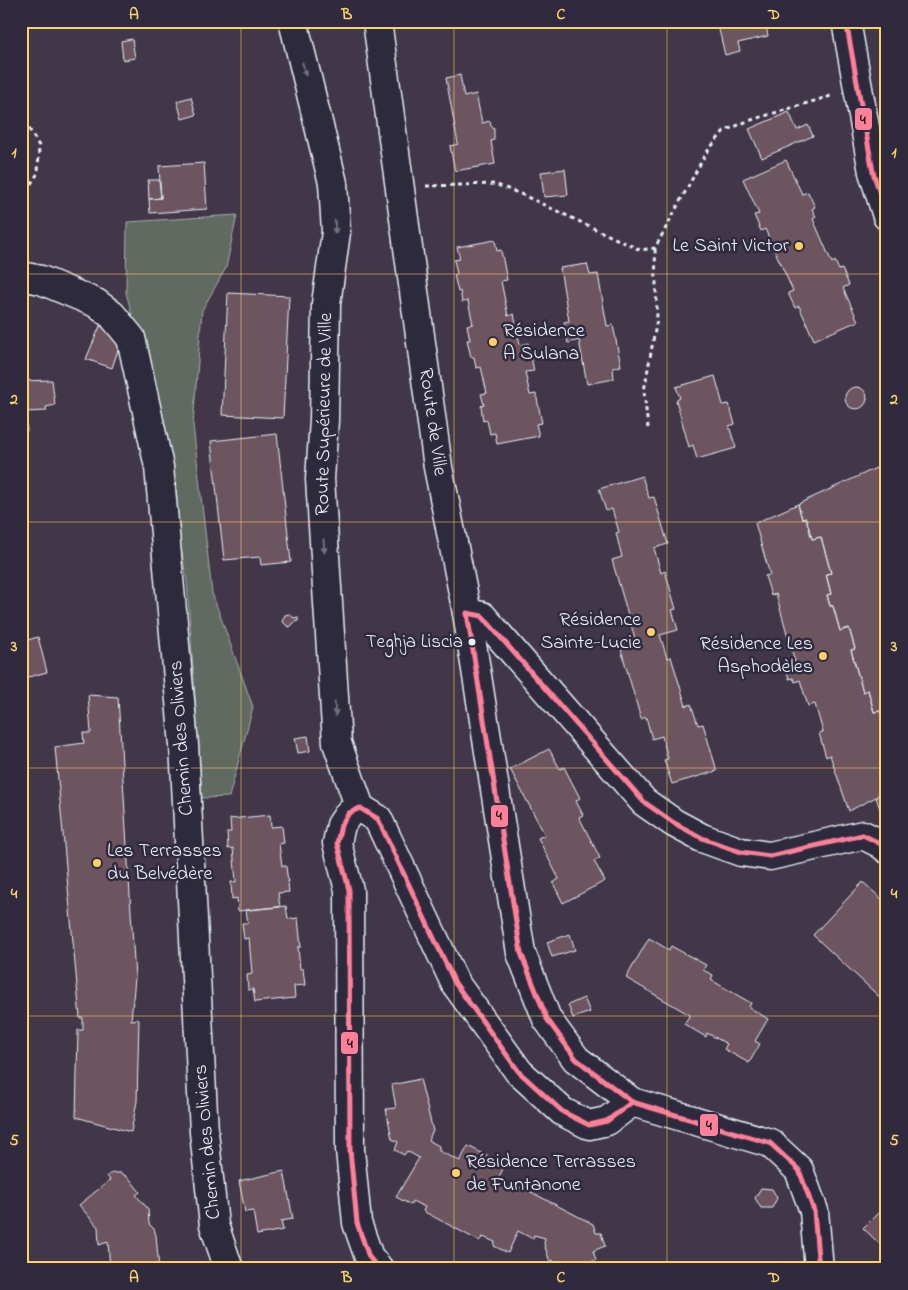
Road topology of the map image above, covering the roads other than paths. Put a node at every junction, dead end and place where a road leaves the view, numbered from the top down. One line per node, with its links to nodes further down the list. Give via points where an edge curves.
1 (293, 21): 7 (street, Route Supérieure de Ville, one-way to 7, via 333,183 336,232 326,304 320,479 337,743)
2 (377, 21): 6 (street, Route de Ville, via 438,467)
3 (846, 21): 4 (street, via 873,172)
4 (887, 216)
5 (21, 276): 10 (street, Chemin des Oliviers, via 41,280 96,304 112,315 131,338 159,467 184,745 204,1132 214,1225)
6 (467, 613): 8 (street, via 482,616 644,802 674,823 702,838 741,852 770,856 863,835); 9 (street, Route de Ville, via 521,953 547,1019 576,1059)
7 (360, 808): 9 (street, via 378,819 455,983 520,1072 563,1112 589,1125 607,1122); 11 (street, via 349,813 341,825 338,843 349,890 350,1150 357,1223 369,1257)
8 (887, 849)
9 (632, 1102): 12 (street, via 770,1143 799,1170 814,1211)
10 (229, 1269)
11 (379, 1269)
12 (819, 1269)

